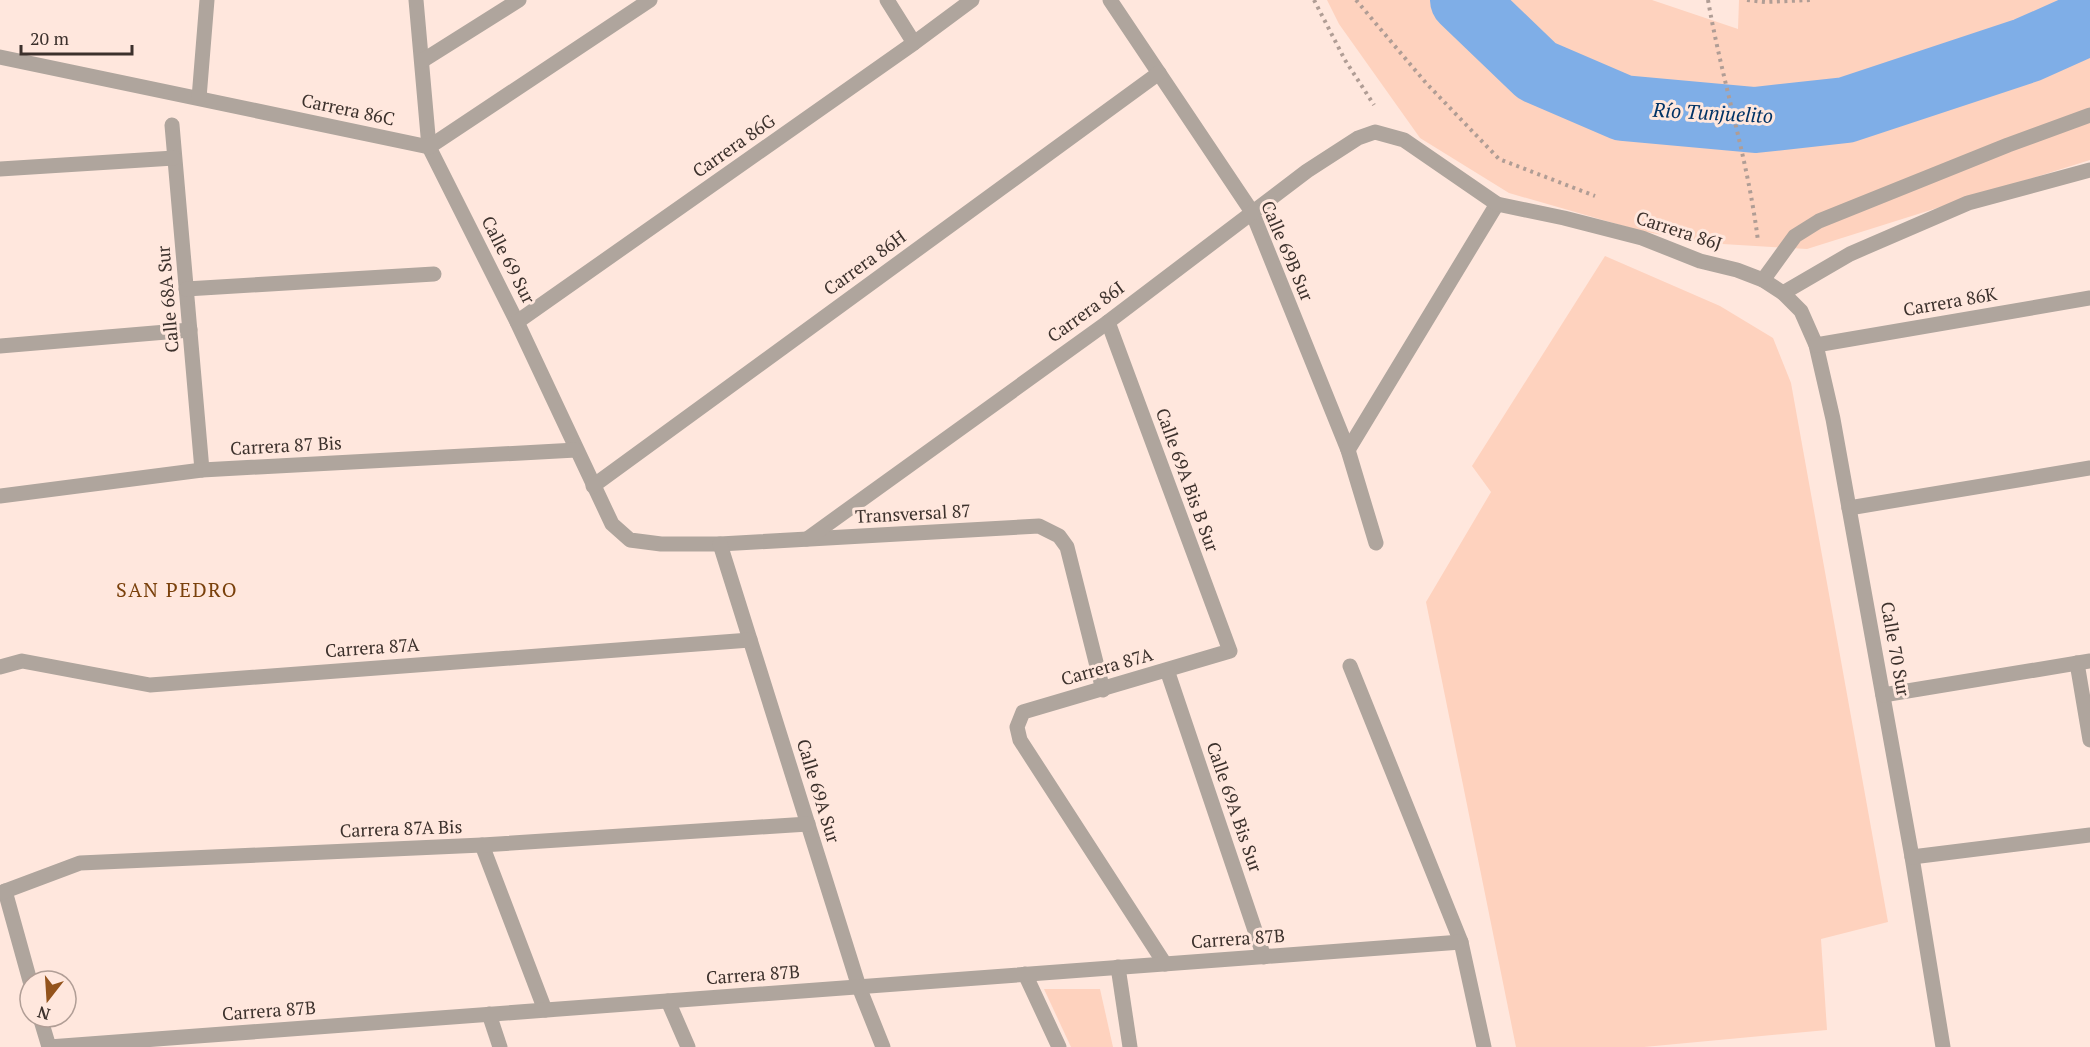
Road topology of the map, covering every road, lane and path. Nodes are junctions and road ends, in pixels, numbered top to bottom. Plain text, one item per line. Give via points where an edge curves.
1 (207, 0) edge
2 (416, 0) edge
3 (519, 0) edge
4 (650, 0) edge
5 (887, 0) edge
6 (972, 0) edge
7 (1110, 0) edge
8 (1314, 0) edge
9 (1356, 0) edge
10 (1707, 0) edge
11 (1747, 0) edge
12 (1810, 0) edge
13 (914, 43) junction
14 (0, 57) edge
15 (422, 62) junction
16 (1159, 73) junction
17 (199, 98) junction
18 (2090, 115) edge
19 (172, 125) dead end
20 (1394, 136) junction
21 (429, 147) junction
22 (174, 158) junction
23 (0, 170) edge
24 (2090, 170) edge
25 (1604, 199) dead end
26 (1753, 201) dead end
27 (1497, 204) junction
28 (1252, 212) junction
29 (434, 273) dead end
30 (1763, 280) junction
31 (186, 289) junction
32 (1783, 293) junction
33 (2090, 298) edge
34 (517, 322) junction
35 (1108, 322) junction
36 (190, 330) junction
37 (1816, 345) junction
38 (0, 346) edge
39 (576, 450) junction
40 (1348, 450) junction
41 (2090, 468) edge
42 (202, 470) junction
43 (593, 486) junction
44 (0, 496) edge
45 (1849, 508) junction
46 (612, 524) joint
47 (807, 539) junction
48 (1376, 543) dead end
49 (720, 544) junction
50 (750, 640) junction
51 (1230, 651) joint
52 (2083, 662) edge
53 (1350, 666) dead end
54 (0, 667) edge
55 (1167, 670) junction
56 (1103, 690) junction
57 (1883, 695) junction
58 (2090, 740) edge
59 (808, 824) junction
60 (2090, 836) edge
61 (482, 845) junction
62 (1912, 858) junction
63 (2, 892) edge
64 (1461, 942) junction
65 (1264, 957) junction
66 (1165, 964) junction
67 (1118, 967) junction
68 (26, 969) edge
69 (1024, 974) junction
70 (859, 987) junction
71 (668, 1001) junction
72 (545, 1010) junction
73 (489, 1014) junction
74 (44, 1029) edge
75 (49, 1047) edge
76 (500, 1047) edge
77 (688, 1047) edge
78 (883, 1047) edge
79 (1059, 1047) edge
80 (1130, 1047) edge
81 (1484, 1047) edge
82 (1943, 1047) edge

1 - 17 street
2 - 15 street, Calle 69 Sur
3 - 15 street
4 - 21 street
5 - 13 street
6 - 13 street, Carrera 86G
7 - 16 street, Calle 69B Sur
8 - 20 path via 1345,60
9 - 25 path via 1499,159
10 - 26 path
11 - 12 path
13 - 34 street, Carrera 86G
14 - 17 street, Carrera 86C
15 - 21 street, Calle 69 Sur
16 - 28 street, Calle 69B Sur
16 - 43 street, Carrera 86H
17 - 21 street, Carrera 86C
18 - 30 street via 1820,221 1795,236
19 - 22 street, Calle 68A Sur
20 - 27 street
20 - 28 street, Carrera 86I via 1375,132 1358,138
21 - 34 street, Calle 69 Sur
22 - 23 street
22 - 31 street, Calle 68A Sur
24 - 32 street via 1968,203 1850,254
27 - 30 street, Carrera 86J via 1642,238
27 - 40 street
28 - 35 street, Carrera 86I
28 - 40 street, Calle 69B Sur
29 - 31 street
30 - 32 street, Calle 70 Sur
31 - 36 street, Calle 68A Sur
32 - 37 street, Calle 70 Sur via 1801,311
33 - 37 street, Carrera 86K
34 - 39 street, Calle 69 Sur
35 - 47 street, Carrera 86I
35 - 51 street, Calle 69A Bis B Sur
36 - 38 street
36 - 42 street, Calle 68A Sur
37 - 45 street, Calle 70 Sur
39 - 42 street, Carrera 87 Bis
39 - 43 street, Calle 69 Sur
40 - 48 street, Calle 69B Sur
41 - 45 street
42 - 44 street, Carrera 87 Bis
43 - 46 street, Calle 69 Sur
45 - 57 street, Calle 70 Sur
46 - 49 street, Transversal 87 via 630,540
47 - 49 street, Transversal 87
47 - 56 street, Transversal 87 via 1039,526 1059,536 1067,546
49 - 50 street, Calle 69A Sur
50 - 54 street, Carrera 87A via 150,685 22,661
50 - 59 street, Calle 69A Sur
51 - 55 street, Carrera 87A
52 - 57 street
52 - 58 street
53 - 64 street
55 - 56 street, Carrera 87A
55 - 65 street, Calle 69A Bis Sur
56 - 66 street, Carrera 87A via 1023,712 1017,727 1020,740
57 - 62 street, Calle 70 Sur
59 - 61 street, Carrera 87A Bis
59 - 70 street, Calle 69A Sur
60 - 62 street
61 - 63 street, Carrera 87A Bis via 80,863
61 - 72 street
62 - 82 street, Calle 70 Sur
63 - 68 street
64 - 65 street, Carrera 87B
64 - 81 street
65 - 66 street, Carrera 87B
66 - 67 street, Carrera 87B
67 - 69 street, Carrera 87B
67 - 80 street
69 - 70 street, Carrera 87B
69 - 79 street
70 - 71 street, Carrera 87B
70 - 78 street, Calle 69A Sur
71 - 72 street, Carrera 87B
71 - 77 street
72 - 73 street, Carrera 87B
73 - 75 street, Carrera 87B
73 - 76 street
74 - 75 street

